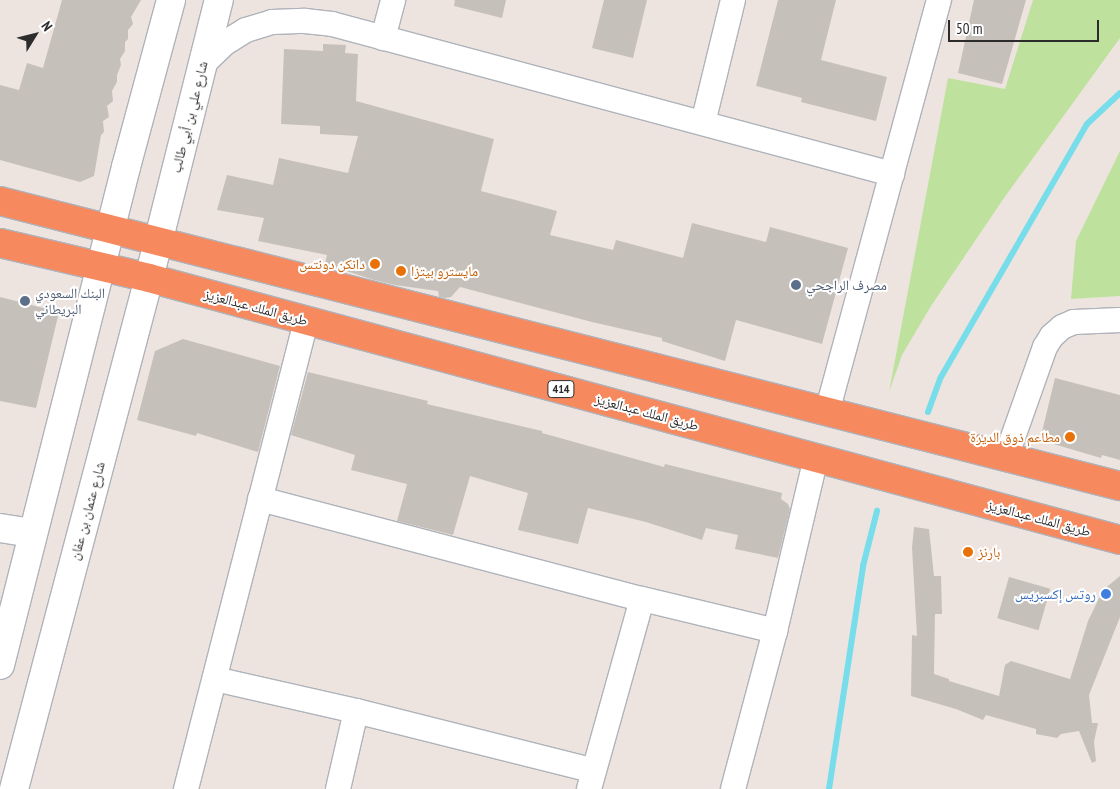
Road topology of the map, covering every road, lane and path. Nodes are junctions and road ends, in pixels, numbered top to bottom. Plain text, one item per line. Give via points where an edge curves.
1 (171, 0) edge
2 (219, 0) edge
3 (393, 0) edge
4 (733, 0) edge
5 (939, 0) edge
6 (383, 38) junction
7 (202, 66) junction
8 (703, 123) junction
9 (892, 174) junction
10 (0, 201) edge
11 (112, 223) junction
12 (159, 237) junction
13 (0, 243) edge
14 (101, 267) junction
15 (149, 278) junction
16 (306, 320) junction
17 (1120, 320) edge
18 (827, 412) junction
19 (1006, 457) junction
20 (816, 458) junction
21 (1120, 486) edge
22 (260, 499) junction
23 (0, 528) edge
24 (34, 533) junction
25 (1120, 540) edge
26 (12, 569) edge
27 (642, 600) junction
28 (775, 631) junction
29 (0, 665) edge
30 (215, 679) junction
31 (356, 711) junction
32 (592, 780) edge
33 (14, 789) edge
34 (186, 789) edge
35 (338, 789) edge
36 (733, 789) edge

1 - 11 street
2 - 7 street, شارع علي بن أبي طالب
3 - 6 street
4 - 8 street
5 - 9 street
6 - 7 street via 332,24 272,22 246,30 225,43
6 - 8 street
7 - 12 street, شارع علي بن أبي طالب
8 - 9 street
9 - 18 street
10 - 11 highway
11 - 12 highway
11 - 14 street
12 - 15 street, شارع عثمان بن عفان
12 - 18 highway
13 - 14 highway, طريق الملك عبدالعزيز / 414
14 - 15 highway, طريق الملك عبدالعزيز / 414
14 - 24 street
15 - 16 highway, طريق الملك عبدالعزيز / 414
15 - 33 street, شارع عثمان بن عفان
16 - 20 highway, طريق الملك عبدالعزيز / 414
16 - 22 street
17 - 19 street via 1074,322 1052,336 1045,347
18 - 19 highway
19 - 21 highway
20 - 25 highway, طريق الملك عبدالعزيز / 414
20 - 28 street
22 - 27 street
22 - 30 street
23 - 24 street
24 - 26 street
26 - 29 street
27 - 28 street
27 - 32 street
28 - 36 street
30 - 31 street
30 - 34 street
31 - 32 street
31 - 35 street

